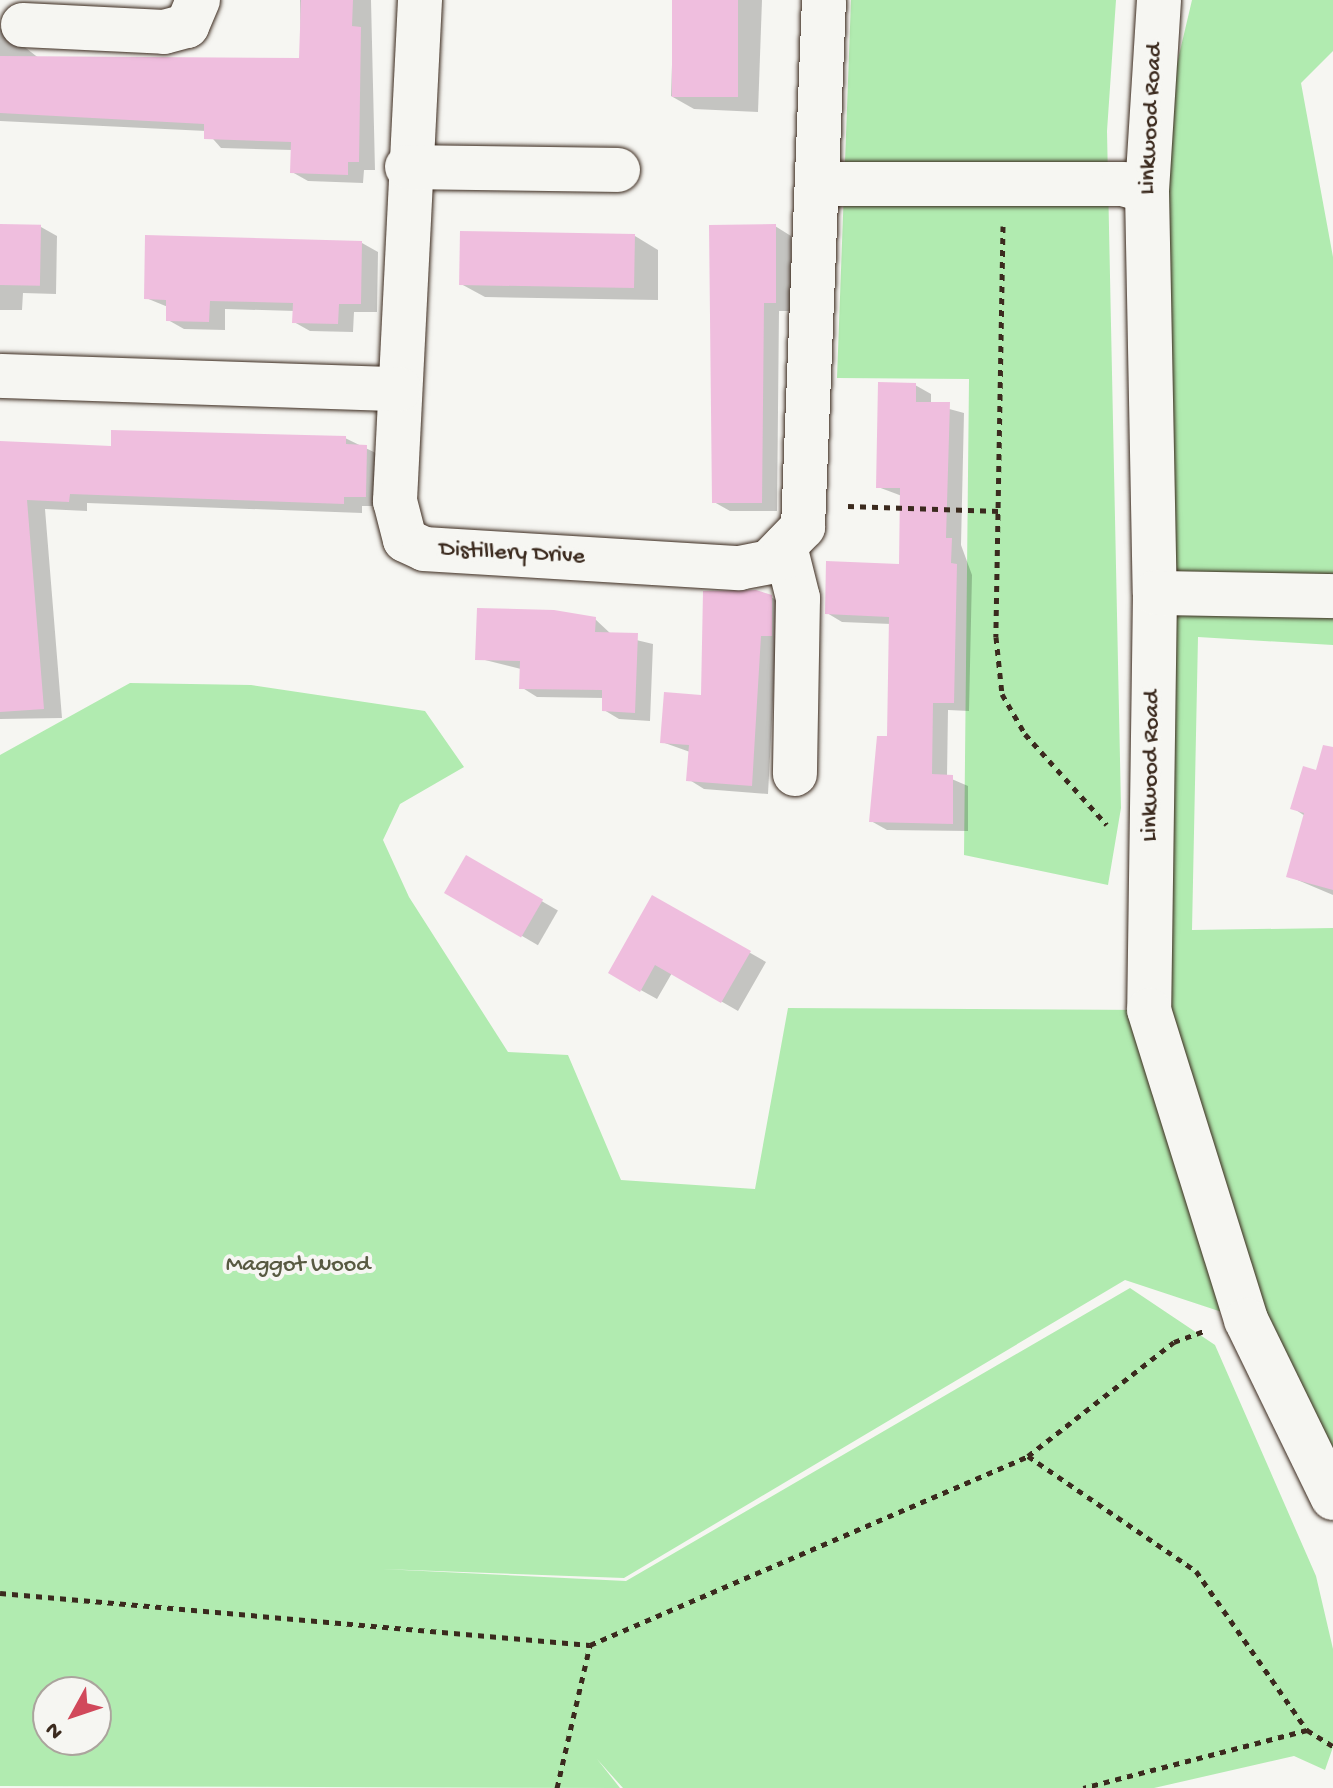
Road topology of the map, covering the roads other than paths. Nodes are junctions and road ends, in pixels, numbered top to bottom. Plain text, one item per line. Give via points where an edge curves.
1 (198, 0) edge
2 (420, 0) edge
3 (824, 0) edge
4 (1159, 0) edge
5 (23, 25) dead end
6 (407, 167) junction
7 (618, 170) dead end
8 (821, 184) junction
9 (1147, 191) junction
10 (0, 376) edge
11 (399, 389) junction
12 (785, 546) junction
13 (1155, 593) junction
14 (1333, 596) edge
15 (795, 774) dead end
16 (1333, 1498) edge

1 - 5 street via 187,26 164,32
2 - 6 street, Distillery Drive
3 - 8 street
4 - 9 street, Linkwood Road
6 - 7 street
6 - 11 street, Distillery Drive
8 - 9 street
8 - 12 street via 812,215 803,527
9 - 13 street, Linkwood Road
10 - 11 street
11 - 12 street, Distillery Drive via 395,501 405,540 424,549 739,568 769,562
12 - 15 street via 798,598
13 - 14 street
13 - 16 street, Linkwood Road via 1149,1010 1246,1320

